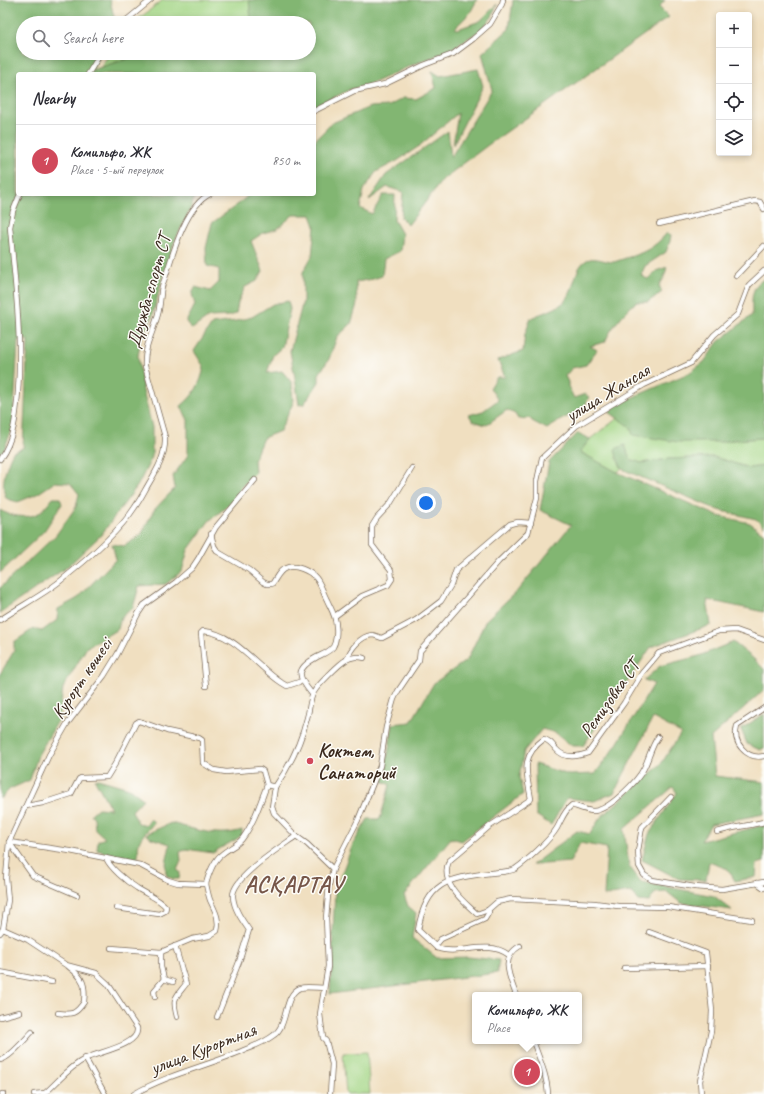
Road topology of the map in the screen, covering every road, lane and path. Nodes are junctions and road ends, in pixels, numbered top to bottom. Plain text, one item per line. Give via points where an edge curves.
1 (151, 0) edge
2 (503, 0) edge
3 (132, 16) edge
4 (97, 60) edge
5 (89, 72) edge
6 (316, 110) edge
7 (19, 196) edge
8 (206, 196) edge
9 (764, 209) edge
10 (659, 224) dead end
11 (764, 246) edge
12 (764, 271) edge
13 (736, 276) dead end
14 (0, 459) edge
15 (412, 468) dead end
16 (255, 480) dead end
17 (531, 523) junction
18 (211, 534) junction
19 (334, 616) junction
20 (0, 620) edge
21 (764, 640) edge
22 (364, 658) dead end
23 (346, 660) junction
24 (302, 681) junction
25 (206, 686) dead end
26 (312, 694) junction
27 (764, 708) edge
28 (658, 737) dead end
29 (764, 756) edge
30 (267, 785) junction
31 (275, 787) junction
32 (671, 797) dead end
33 (26, 806) junction
34 (764, 822) edge
35 (717, 832) dead end
36 (296, 836) junction
37 (9, 842) junction
38 (106, 858) junction
39 (333, 869) junction
40 (448, 880) junction
41 (764, 882) edge
42 (757, 883) junction
43 (206, 884) junction
44 (764, 888) edge
45 (77, 895) dead end
46 (116, 908) dead end
47 (488, 910) junction
48 (752, 920) dead end
49 (2, 931) edge
50 (650, 932) dead end
51 (175, 946) junction
52 (520, 946) dead end
53 (111, 948) dead end
54 (437, 948) junction
55 (161, 952) junction
56 (510, 955) junction
57 (66, 965) junction
58 (708, 966) junction
59 (624, 968) dead end
60 (0, 972) edge
61 (164, 979) junction
62 (52, 982) dead end
63 (173, 982) dead end
64 (324, 988) junction
65 (515, 992) edge
66 (155, 998) dead end
67 (19, 1012) dead end
68 (58, 1013) dead end
69 (0, 1017) edge
70 (178, 1017) dead end
71 (217, 1017) dead end
72 (32, 1032) dead end
73 (534, 1044) edge
74 (85, 1058) junction
75 (0, 1060) edge
76 (34, 1094) edge
77 (105, 1094) edge
78 (134, 1094) edge
79 (330, 1094) edge
80 (548, 1094) edge
81 (701, 1094) edge

1 - 3 street
2 - 6 street via 490,24 453,54 385,84 354,91
4 - 5 street
7 - 14 street via 10,227 20,340 16,415 6,451
8 - 20 street, Дружба-спорт СТ via 196,205 179,233 161,292 158,316 144,357 165,437 163,456 135,508 116,530 58,583
9 - 10 street via 760,202 755,200
11 - 13 street
12 - 17 street, улица Жансая via 749,285 738,314 714,335 691,363 644,385 576,426 542,458
15 - 19 street via 390,504 372,526 372,545 391,570 392,579 388,585 362,596
16 - 18 street, Курорт көшесі
17 - 23 street via 510,524 456,570 451,585 440,601 428,612 382,638 369,636 352,648
17 - 39 street, улица Жансая via 528,533 499,561 421,650 419,660 394,699 386,727 380,766 358,820
18 - 19 street via 218,552 267,584 272,584 286,567 307,571 319,583
18 - 33 street, Курорт көшесі via 198,559 188,571 144,605 104,676 67,724 49,755
19 - 24 street via 336,633 333,647 303,667
21 - 40 street, Ремизовка СТ via 736,630 718,631 659,653 642,673 588,753 579,757 566,756 544,739 535,745 525,766 531,799 490,826 449,861 446,869
22 - 23 street via 360,656
23 - 26 street via 317,686
24 - 25 street via 286,686 282,684 245,652 218,635 203,631 201,645
24 - 26 street
26 - 31 street via 298,748
27 - 29 street via 738,726 736,736 746,753 751,756
28 - 40 street via 644,770 624,792 602,810 593,811 572,805 566,809 557,829 537,851 514,870
30 - 31 street
30 - 33 street via 260,769 226,772 214,770 203,764 202,740 199,738 139,721 107,777 81,778 71,794 43,804
30 - 43 street via 248,830 236,845 222,854 213,865
31 - 36 street via 272,807 274,814
32 - 42 street via 642,827 638,850 639,866 644,875 652,880 695,887 722,888
33 - 37 street, Курорт көшесі
34 - 35 street
36 - 39 street
36 - 71 street via 243,877 233,893 237,911 248,930 239,962
37 - 38 street
37 - 45 street via 33,876
37 - 49 street, Курорт көшесі via 6,878 8,900
38 - 43 street via 140,865 178,883
38 - 46 street via 108,864 136,888 162,902 166,907 165,911 159,914
39 - 64 street, улица Жансая via 326,918 328,966
40 - 47 street via 458,896 477,914
40 - 54 street via 432,892 426,901 418,930
41 - 42 street
42 - 44 street
43 - 51 street via 218,920 217,931 209,936
47 - 48 street via 497,902 511,899 542,900 668,907
47 - 54 street via 485,919 441,939 436,945
49 - 57 street, Курорт көшесі via 28,940
50 - 58 street via 706,953
51 - 55 street
51 - 70 street via 186,984 174,999
52 - 56 street
53 - 55 street
54 - 56 street via 444,951 497,948
55 - 61 street
56 - 65 street via 508,970
57 - 68 street via 81,977 84,1002 75,1013
57 - 74 street, Курорт көшесі via 96,973 108,984 137,1028 136,1035 123,1045
58 - 59 street
58 - 81 street via 711,1031 700,1082
60 - 62 street
61 - 63 street
61 - 66 street via 154,991
64 - 78 street, улица Курортная via 299,988 291,997 284,1022 266,1041 148,1086
64 - 79 street, улица Жансая via 320,1014 323,1038 332,1064
67 - 69 street
72 - 75 street via 4,1060
73 - 80 street via 548,1084
74 - 76 street, Курорт көшесі via 45,1093
74 - 77 street

